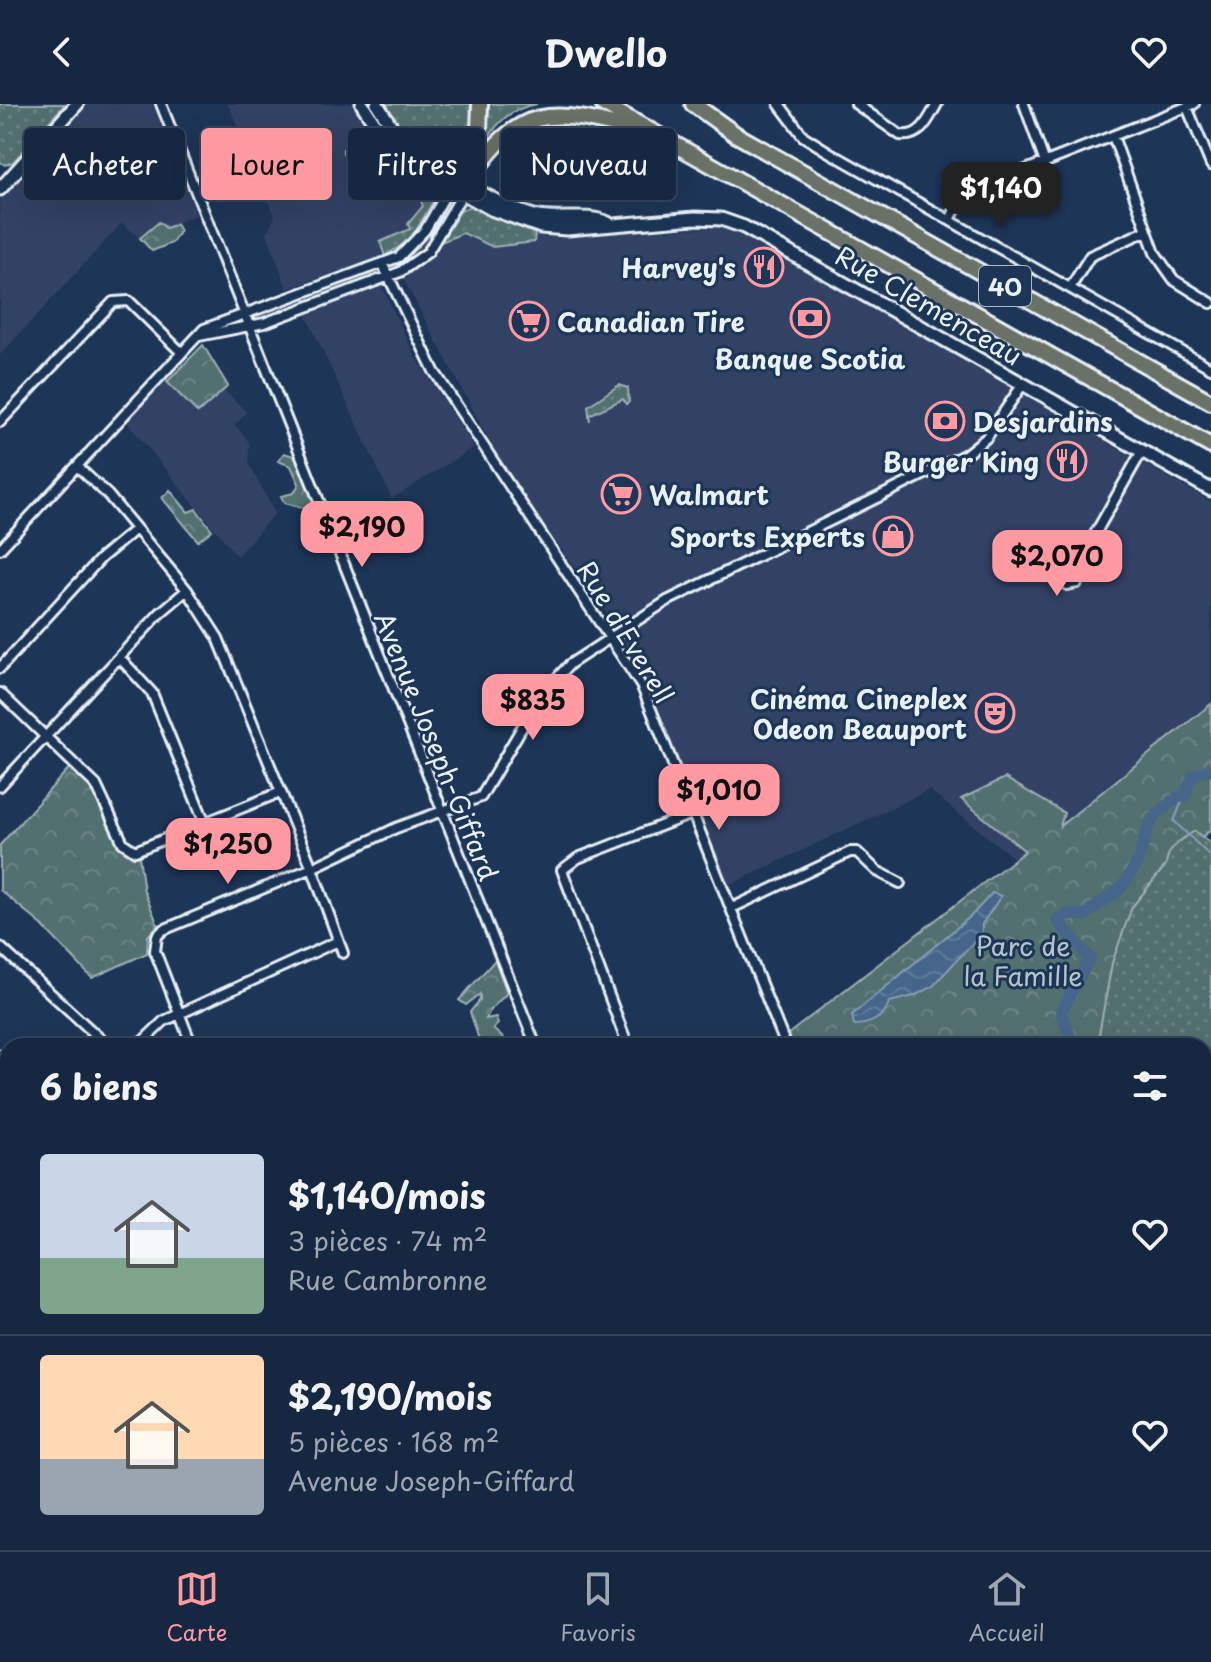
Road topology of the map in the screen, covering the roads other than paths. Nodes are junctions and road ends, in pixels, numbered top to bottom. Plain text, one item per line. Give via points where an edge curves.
1 (77, 104) edge
2 (161, 104) edge
3 (362, 104) edge
4 (377, 104) edge
5 (480, 104) edge
6 (603, 104) edge
7 (693, 104) edge
8 (779, 104) edge
9 (856, 104) edge
10 (937, 104) edge
11 (1024, 104) edge
12 (1190, 105) edge
13 (378, 128) edge
14 (393, 128) edge
15 (479, 128) edge
16 (631, 128) edge
17 (644, 128) edge
18 (1113, 136) junction
19 (676, 146) edge
20 (485, 148) edge
21 (1045, 163) junction
22 (1211, 165) edge
23 (2, 181) edge
24 (485, 196) edge
25 (447, 200) edge
26 (452, 200) edge
27 (950, 220) junction
28 (1146, 231) junction
29 (382, 263) junction
30 (388, 276) junction
31 (1070, 288) junction
32 (1211, 303) edge
33 (245, 313) junction
34 (248, 323) junction
35 (199, 336) junction
36 (181, 352) junction
37 (1211, 368) edge
38 (1023, 384) junction
39 (1211, 402) edge
40 (0, 422) edge
41 (1211, 446) edge
42 (1142, 451) junction
43 (77, 466) junction
44 (1211, 490) edge
45 (136, 529) junction
46 (0, 549) edge
47 (1074, 571) dead end
48 (187, 590) junction
49 (611, 637) junction
50 (120, 658) junction
51 (0, 668) edge
52 (0, 693) edge
53 (46, 736) junction
54 (0, 786) edge
55 (281, 792) junction
56 (442, 810) junction
57 (694, 813) junction
58 (205, 823) junction
59 (312, 868) junction
60 (900, 883) dead end
61 (732, 908) junction
62 (338, 941) junction
63 (0, 947) edge
64 (343, 953) dead end
65 (179, 1013) junction
66 (99, 1038) edge
67 (146, 1038) edge
68 (189, 1038) edge
69 (533, 1038) edge
70 (625, 1038) edge
71 (783, 1038) edge

1 - 23 street
2 - 33 street, Avenue Joseph-Giffard
3 - 13 street, Rue Clemenceau
4 - 14 street, Rue Clemenceau
5 - 15 highway
6 - 17 highway, 40
7 - 39 highway, 40 via 735,134
8 - 27 street via 803,136
9 - 10 street via 907,136 924,126
11 - 21 street
12 - 18 street
12 - 22 street
16 - 20 highway via 574,110 532,109 516,114
18 - 21 street
18 - 28 street
19 - 41 highway, 40
21 - 27 street via 977,189 958,204
24 - 38 street, Rue Clemenceau via 538,217 608,223 721,219 744,227
25 - 29 street via 412,246
26 - 30 street via 428,252
27 - 31 street
28 - 31 street via 1090,256
28 - 32 street via 1174,280
29 - 30 street, Rue d'Everell
29 - 33 street
30 - 34 street via 264,323
30 - 49 street, Rue d'Everell via 434,371
31 - 37 street
33 - 34 street, Avenue Joseph-Giffard
33 - 35 street via 204,329
34 - 35 street
34 - 56 street, Avenue Joseph-Giffard
35 - 36 street
36 - 40 street via 129,301 113,302
36 - 43 street
38 - 42 street, Rue Clemenceau
38 - 49 street via 986,438 966,454 682,593
42 - 44 street, Rue Clemenceau
42 - 47 street
43 - 45 street
43 - 46 street
45 - 48 street
45 - 51 street via 101,558
48 - 50 street
48 - 55 street via 229,661
49 - 56 street via 555,677 481,797
49 - 57 street, Rue d'Everell via 642,687
50 - 53 street
50 - 58 street via 152,693
52 - 53 street
53 - 54 street
53 - 58 street via 96,785 129,849 141,851
55 - 58 street
55 - 59 street
56 - 59 street
56 - 69 street, Avenue Joseph-Giffard
57 - 61 street, Rue d'Everell
57 - 70 street via 578,858 562,870
59 - 62 street
59 - 65 street via 157,936 155,951
60 - 61 street via 850,852
61 - 71 street, Rue d'Everell
62 - 64 street
62 - 65 street
63 - 66 street
65 - 67 street
65 - 68 street

